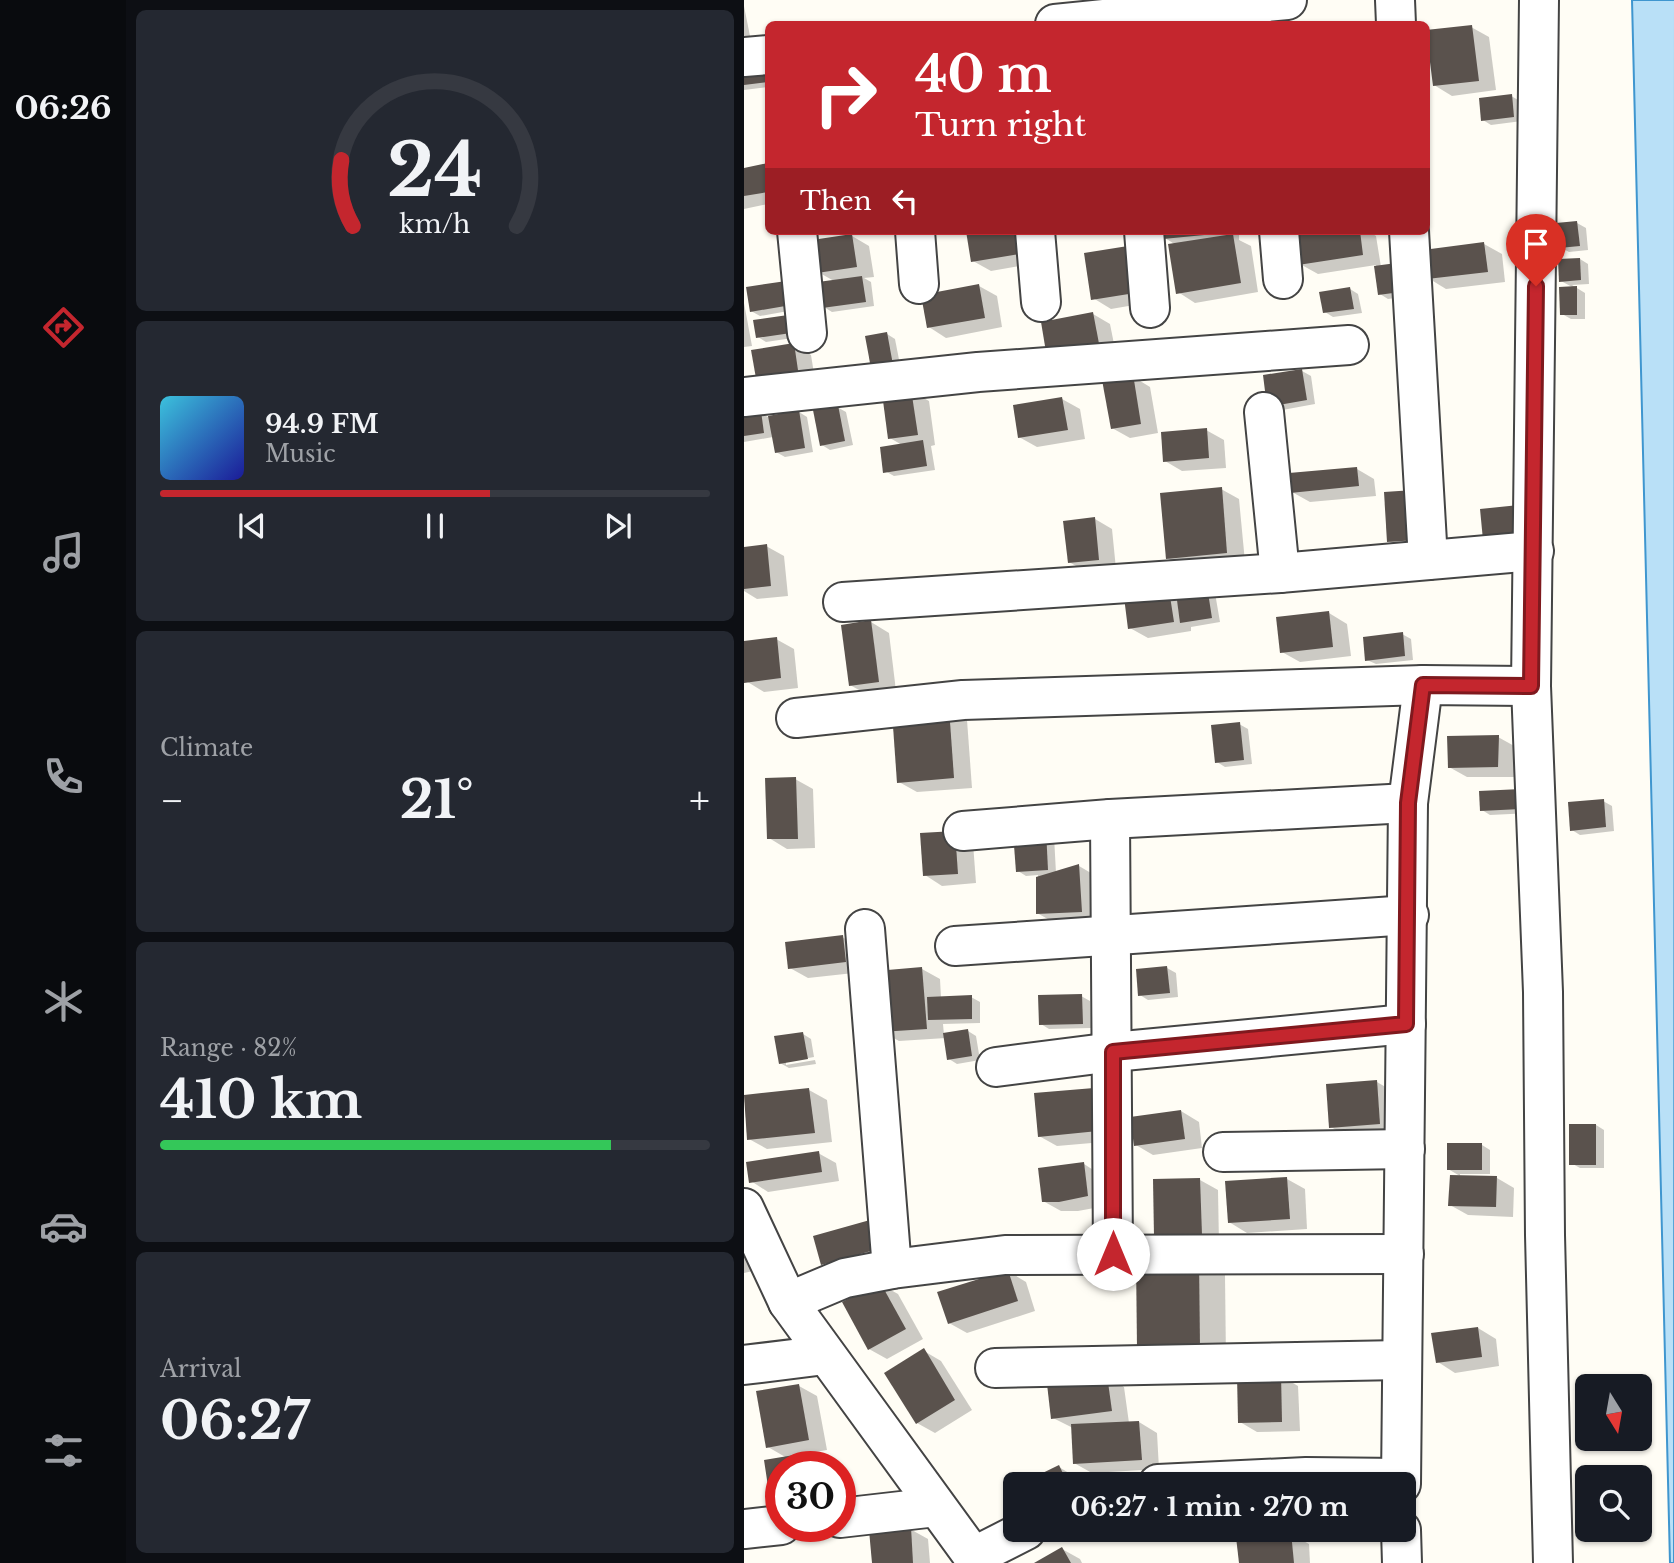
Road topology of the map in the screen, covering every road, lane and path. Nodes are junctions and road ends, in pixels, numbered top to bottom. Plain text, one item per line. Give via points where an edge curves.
1 (1395, 0) edge
2 (1539, 0) edge
3 (1271, 9) edge
4 (1143, 14) edge
5 (1081, 21) edge
6 (1396, 21) edge
7 (765, 55) edge
8 (744, 57) edge
9 (797, 235) edge
10 (915, 235) edge
11 (1035, 235) edge
12 (1144, 235) edge
13 (1279, 235) edge
14 (1409, 235) edge
15 (1282, 279) dead end
16 (919, 284) dead end
17 (1041, 302) dead end
18 (1150, 308) dead end
19 (807, 333) dead end
20 (1349, 345) dead end
21 (744, 397) edge
22 (1264, 412) dead end
23 (1534, 551) junction
24 (1428, 560) junction
25 (1280, 573) junction
26 (843, 602) dead end
27 (1423, 685) junction
28 (1531, 686) junction
29 (796, 718) dead end
30 (1408, 803) junction
31 (1110, 820) junction
32 (963, 831) dead end
33 (1408, 915) junction
34 (865, 929) dead end
35 (1110, 935) junction
36 (955, 946) dead end
37 (1406, 1024) junction
38 (1113, 1052) junction
39 (995, 1067) dead end
40 (1405, 1149) junction
41 (1223, 1152) dead end
42 (744, 1207) edge
43 (1113, 1254) junction
44 (1404, 1254) junction
45 (892, 1269) junction
46 (788, 1302) junction
47 (825, 1355) junction
48 (1401, 1360) junction
49 (744, 1365) edge
50 (995, 1368) dead end
51 (1401, 1472) edge
52 (936, 1507) junction
53 (856, 1516) edge
54 (765, 1527) edge
55 (744, 1529) edge
56 (1006, 1542) edge
57 (1401, 1542) edge
58 (976, 1560) edge
59 (1402, 1563) edge
60 (1553, 1563) edge

1 - 6 street
2 - 23 street
3 - 4 street
4 - 5 street
7 - 8 street
9 - 19 street
10 - 16 street
11 - 17 street
12 - 18 street
13 - 15 street
14 - 24 street
20 - 21 street via 978,372
22 - 25 street
23 - 24 street
23 - 28 street
24 - 25 street
25 - 26 street
27 - 28 street
27 - 29 street via 963,700
27 - 30 street
28 - 60 street via 1543,992
30 - 31 street
30 - 33 street
31 - 32 street
31 - 35 street
33 - 35 street
33 - 37 street
34 - 45 street
35 - 36 street
35 - 38 street
37 - 38 street
37 - 40 street
38 - 39 street
38 - 43 street
40 - 41 street
40 - 44 street
42 - 46 street
43 - 44 street
43 - 45 street via 1005,1255
44 - 48 street
45 - 46 street via 845,1278
46 - 47 street
47 - 49 street
47 - 52 street
48 - 50 street
48 - 51 street
52 - 53 street
52 - 58 street
54 - 55 street
56 - 58 street
57 - 59 street

